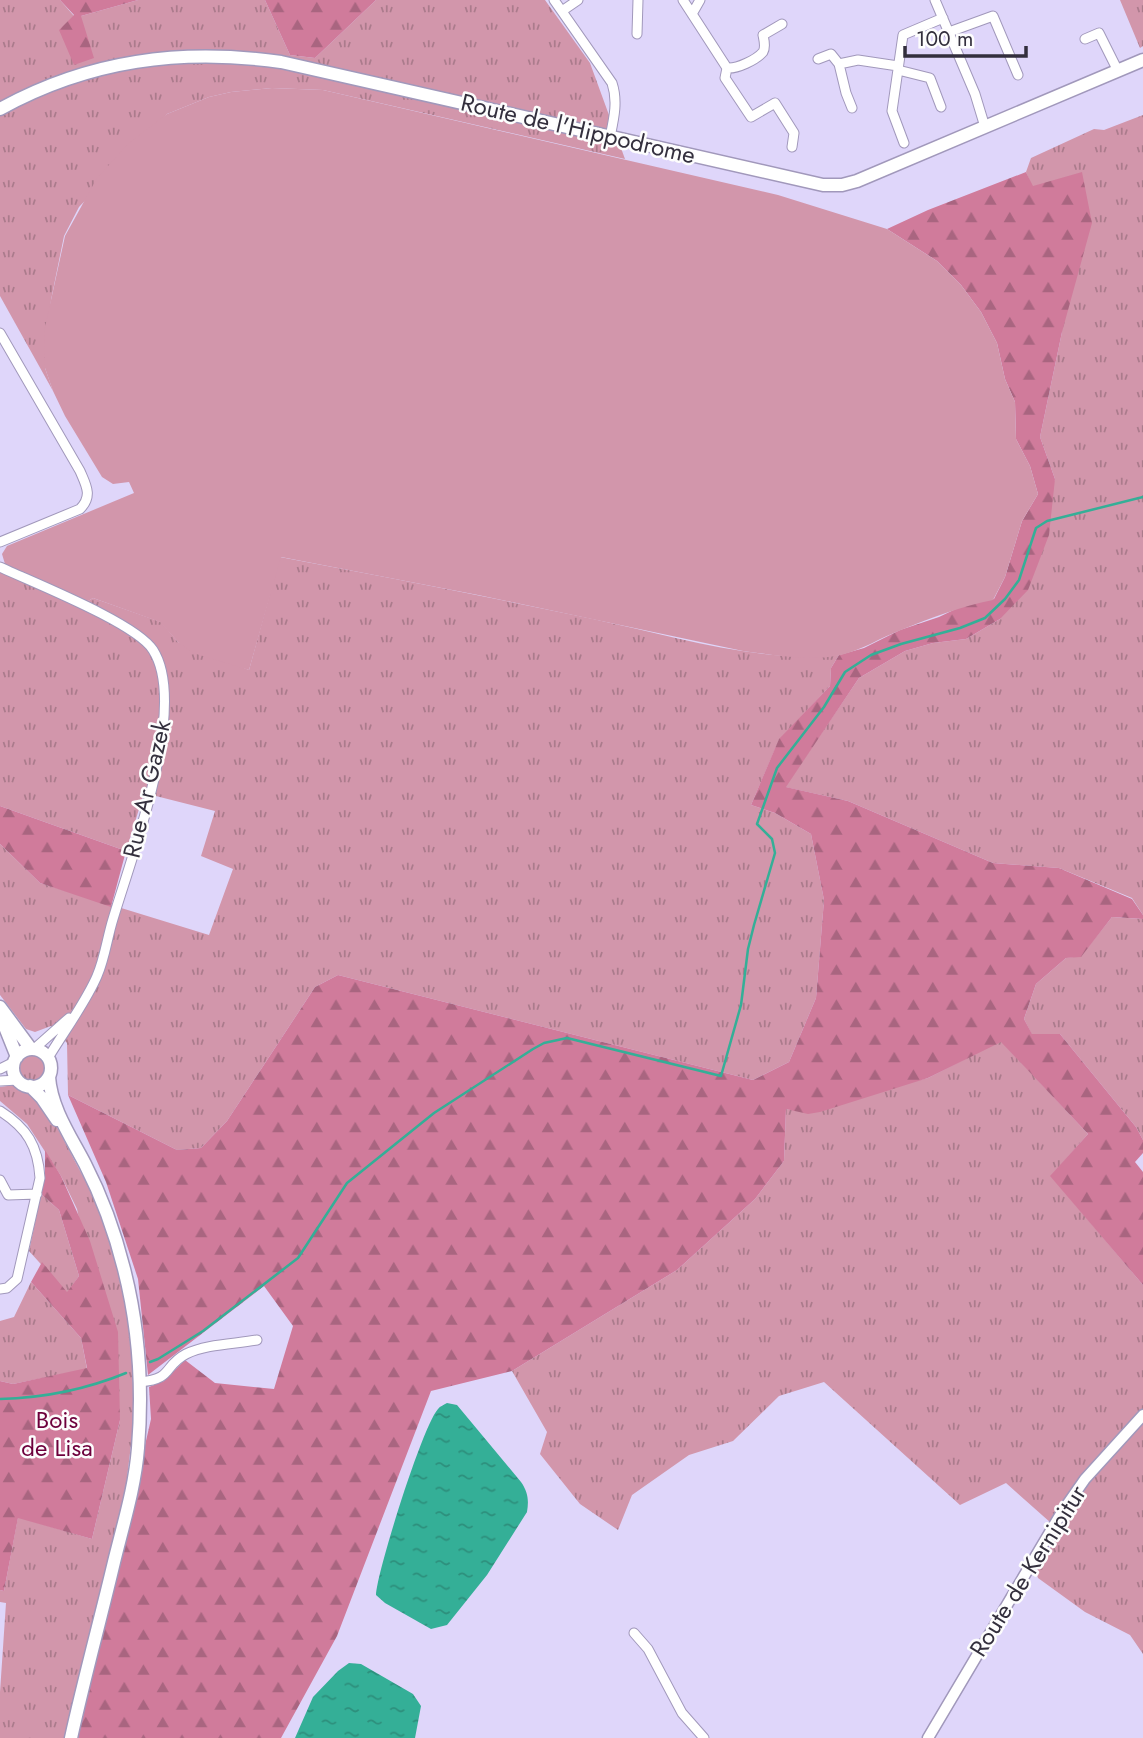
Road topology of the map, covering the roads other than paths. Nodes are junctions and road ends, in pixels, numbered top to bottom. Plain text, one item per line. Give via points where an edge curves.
1 (554, 0) edge
2 (578, 0) edge
3 (638, 0) edge
4 (683, 0) edge
5 (700, 0) edge
6 (935, 0) edge
7 (562, 11) junction
8 (692, 13) junction
9 (943, 18) junction
10 (782, 24) dead end
11 (948, 32) junction
12 (637, 34) dead end
13 (1085, 39) dead end
14 (818, 59) dead end
15 (1143, 60) edge
16 (839, 64) junction
17 (727, 68) junction
18 (898, 68) junction
19 (1118, 71) junction
20 (1018, 75) dead end
21 (941, 107) dead end
22 (852, 108) dead end
23 (0, 109) edge
24 (985, 127) junction
25 (610, 137) junction
26 (904, 143) dead end
27 (792, 147) dead end
28 (0, 332) edge
29 (0, 542) edge
30 (0, 567) edge
31 (0, 1007) edge
32 (76, 1012) junction
33 (0, 1013) edge
34 (33, 1049) junction
35 (48, 1058) junction
36 (16, 1060) junction
37 (0, 1069) edge
38 (49, 1077) junction
39 (0, 1081) edge
40 (24, 1083) junction
41 (0, 1111) edge
42 (66, 1130) junction
43 (0, 1180) edge
44 (37, 1194) junction
45 (0, 1289) edge
46 (257, 1340) dead end
47 (140, 1382) junction
48 (1143, 1415) edge
49 (634, 1633) dead end
50 (71, 1738) edge
51 (704, 1738) edge
52 (928, 1738) edge

1 - 7 street
2 - 7 street
3 - 12 street
4 - 8 street
5 - 8 street
6 - 9 street
7 - 25 street via 615,91
8 - 17 street
9 - 11 street
9 - 18 street via 903,35
10 - 17 street via 763,35 762,52 736,69
11 - 20 street via 993,16
11 - 24 street
13 - 19 street via 1099,33
14 - 16 street via 831,54
15 - 19 main road, Route de l'Hippodrome
16 - 18 street via 858,60
16 - 22 street
17 - 27 street via 725,78 751,117 775,103 794,133
18 - 21 street via 930,78
18 - 26 street via 892,111
19 - 24 main road, Route de l'Hippodrome
23 - 25 main road, Route de l'Hippodrome via 46,86 125,63 193,55 242,57
24 - 25 main road, Route de l'Hippodrome via 842,185 823,185
28 - 29 street via 80,471 88,499 80,509
30 - 32 street, Rue Ar Gazek via 133,630 153,649 163,673 165,715 152,785 98,974
31 - 34 main road
32 - 34 street, Rue Ar Gazek
32 - 35 street, Rue Ar Gazek
33 - 36 main road
34 - 35 main road
34 - 36 main road
35 - 38 main road
36 - 37 street
36 - 40 main road via 15,1075
38 - 40 main road via 43,1083
38 - 42 main road
39 - 40 street
40 - 42 main road
41 - 44 street via 30,1139 39,1161
42 - 47 main road via 105,1208 120,1252 136,1325
43 - 44 street via 8,1195
44 - 45 street via 17,1279
46 - 47 street via 196,1350 176,1361 163,1377
47 - 50 main road via 134,1479
48 - 52 street, Route de Kernipitur via 1062,1512
49 - 51 street via 648,1649 682,1713

